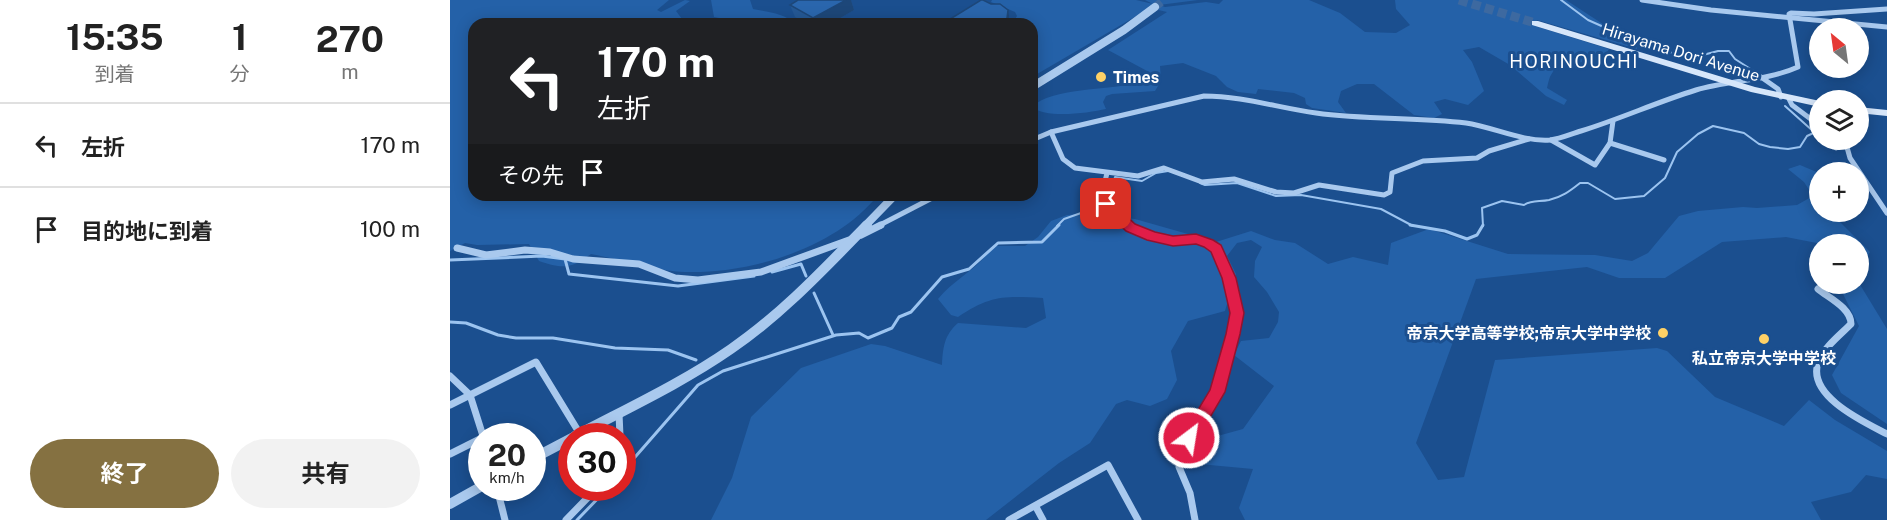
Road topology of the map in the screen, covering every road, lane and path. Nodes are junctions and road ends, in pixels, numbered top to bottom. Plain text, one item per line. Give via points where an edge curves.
1 (1642, 0) edge
2 (1155, 7) tunnel mouth
3 (1887, 9) edge
4 (1790, 18) junction
5 (1535, 23) tunnel mouth
6 (1887, 27) edge
7 (1763, 76) junction
8 (1725, 82) junction
9 (1038, 83) edge
10 (1785, 98) junction
11 (1809, 102) edge
12 (1869, 111) edge
13 (1887, 113) edge
14 (1809, 118) edge
15 (1613, 121) junction
16 (1051, 132) junction
17 (1038, 137) edge
18 (1531, 138) junction
19 (1551, 140) junction
20 (1610, 143) junction
21 (1848, 150) edge
22 (1664, 160) dead end
23 (1107, 173) junction
24 (889, 201) edge
25 (926, 201) edge
26 (1887, 213) edge
27 (852, 239) junction
28 (457, 248) dead end
29 (1824, 294) edge
30 (450, 375) edge
31 (470, 395) junction
32 (450, 405) edge
33 (619, 414) junction
34 (478, 423) edge
35 (568, 423) edge
36 (601, 423) edge
37 (619, 423) edge
38 (1887, 434) edge
39 (468, 444) edge
40 (450, 454) edge
41 (468, 494) edge
42 (501, 501) edge
43 (585, 501) edge
44 (450, 504) edge
45 (1036, 507) junction
46 (506, 520) edge
47 (567, 520) edge
48 (1009, 520) edge
49 (1043, 520) edge
50 (1138, 520) edge
51 (1195, 520) edge

1 - 4 street
2 - 9 street
3 - 4 street via 1789,14
4 - 6 street
4 - 7 street via 1798,67
5 - 8 main road, Hirayama Dori Avenue
7 - 8 street
7 - 10 street
8 - 10 main road, Hirayama Dori Avenue
8 - 15 street
10 - 11 main road, Hirayama Dori Avenue
10 - 14 street
12 - 13 main road
15 - 19 street
15 - 20 street
16 - 17 street
16 - 18 street via 1204,96 1223,96 1359,118 1463,123
16 - 23 street via 1063,159 1075,168
18 - 19 street
18 - 23 street via 1469,160 1434,160 1397,169 1392,173 1390,192 1384,195 1319,184 1294,193 1276,192 1234,179 1203,182 1164,168 1137,176
19 - 20 street via 1595,165
20 - 22 street
21 - 26 street
23 - 51 street via 1102,181 1106,204 1119,218 1152,236 1209,243 1216,249 1236,300 1233,334 1217,392 1179,458
24 - 27 street
25 - 27 street
27 - 28 street via 761,272 698,280 675,278 639,264 573,259 550,252 525,250 486,255
27 - 33 street via 778,311 732,348
29 - 38 street via 1843,308 1851,324 1819,361 1816,370 1821,386 1849,413
30 - 31 street
31 - 32 street
31 - 34 street
31 - 35 street via 537,362
33 - 36 street
33 - 37 street
39 - 40 street
41 - 44 street
42 - 46 street
43 - 47 street
45 - 48 street
45 - 49 street
45 - 50 street via 1108,465

